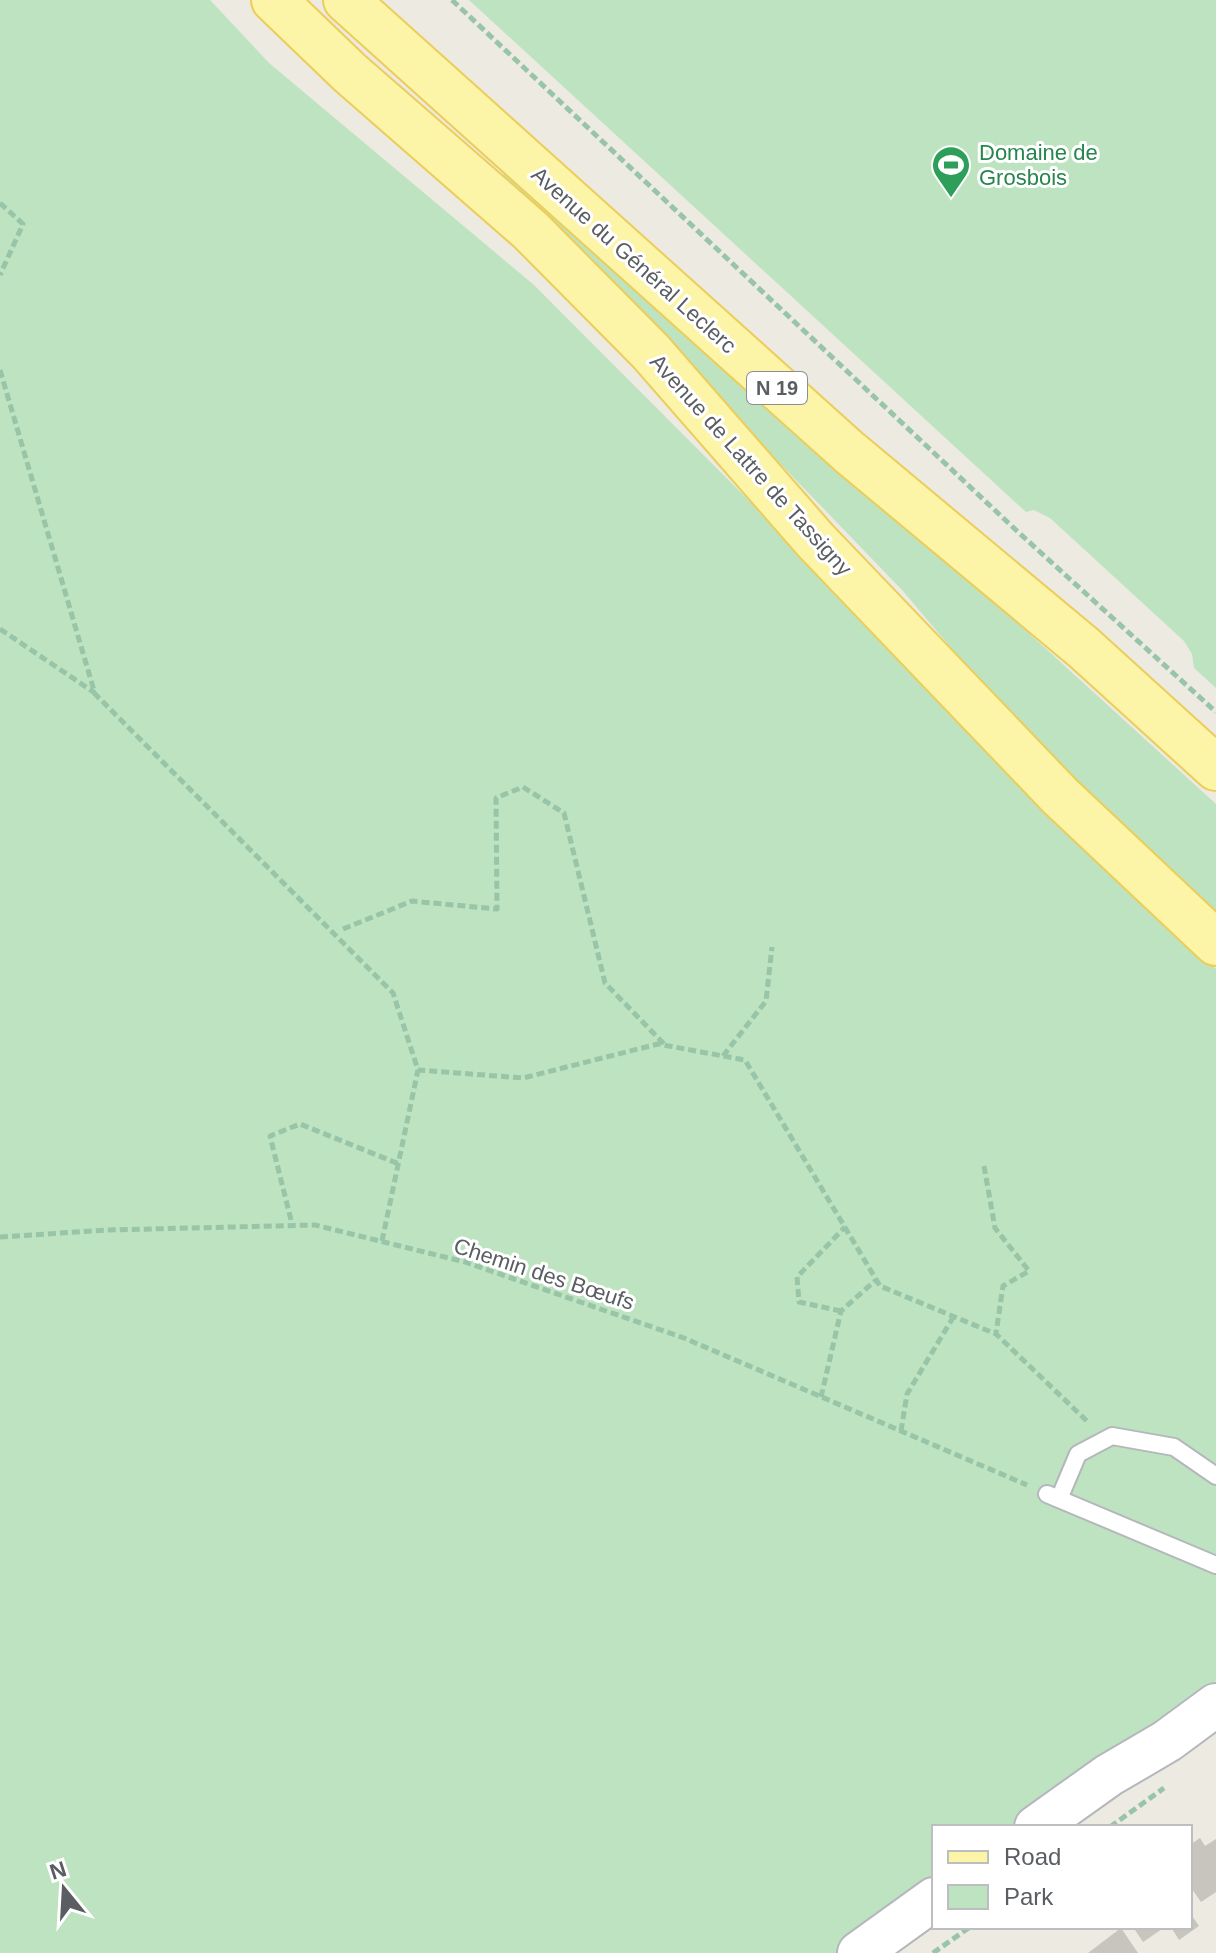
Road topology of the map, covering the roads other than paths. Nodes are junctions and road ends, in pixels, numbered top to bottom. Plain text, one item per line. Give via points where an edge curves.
1 (274, 0) edge
2 (346, 0) edge
3 (1216, 768) edge
4 (1216, 943) edge
5 (1216, 1476) edge
6 (1216, 1565) edge
7 (1216, 1705) edge
8 (1216, 1730) edge
9 (1039, 1825) edge
10 (1085, 1825) edge
11 (932, 1900) edge
12 (941, 1929) edge
13 (859, 1953) edge
14 (908, 1953) edge

1 - 4 main road, Avenue de Lattre de Tassigny via 552,252 650,351 815,540 1060,796
2 - 3 main road, Avenue du Général Leclerc / N 19 via 837,442 1084,648
5 - 6 lane via 1174,1447 1112,1436 1078,1454 1053,1496
7 - 9 main road
8 - 10 main road
11 - 13 main road
12 - 14 main road

